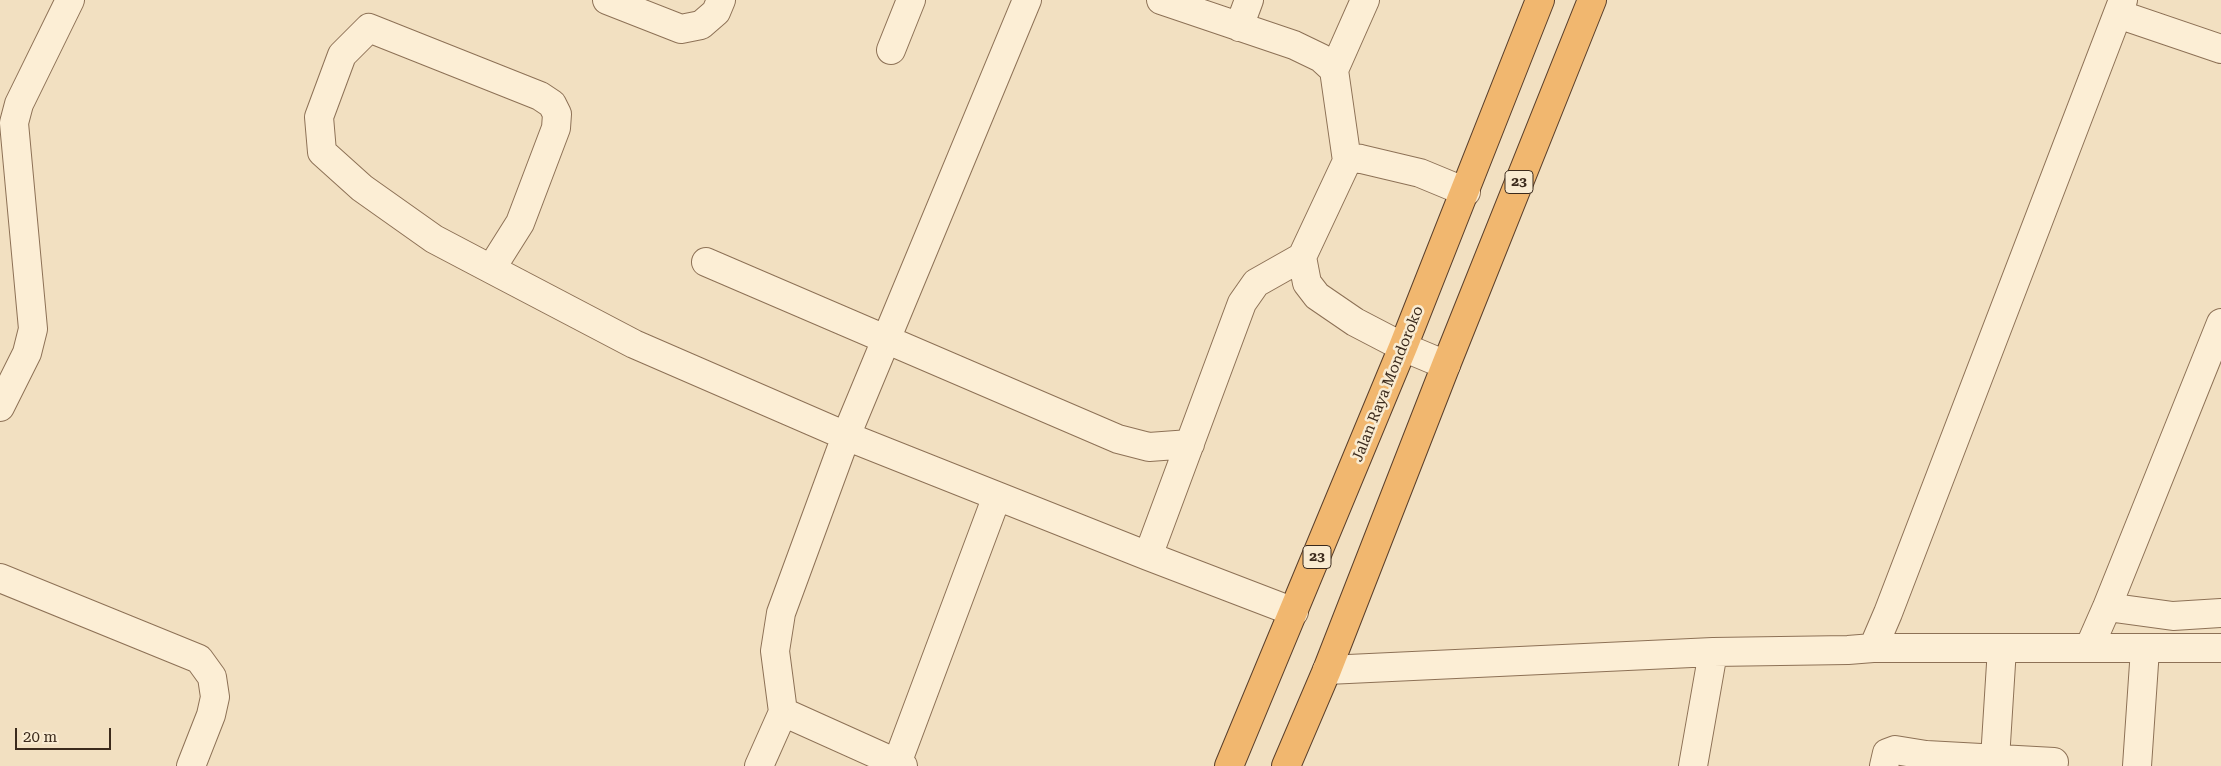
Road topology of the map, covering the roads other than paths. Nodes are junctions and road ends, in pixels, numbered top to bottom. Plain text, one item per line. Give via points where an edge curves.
1 (70, 0) edge
2 (607, 0) edge
3 (721, 0) edge
4 (911, 0) edge
5 (1027, 0) edge
6 (1161, 0) edge
7 (1249, 0) edge
8 (1365, 0) edge
9 (1540, 0) edge
10 (1592, 0) edge
11 (2120, 7) edge
12 (1239, 27) junction
13 (2221, 49) edge
14 (891, 50) dead end
15 (1334, 70) junction
16 (1348, 161) junction
17 (1466, 192) junction
18 (1302, 257) junction
19 (706, 262) dead end
20 (491, 270) junction
21 (2221, 323) edge
22 (886, 339) junction
23 (1403, 347) junction
24 (1446, 365) junction
25 (0, 407) edge
26 (846, 436) junction
27 (1190, 444) junction
28 (997, 496) junction
29 (1148, 556) junction
30 (0, 578) edge
31 (2107, 607) junction
32 (1294, 612) junction
33 (2221, 613) edge
34 (1873, 648) junction
35 (2002, 648) junction
36 (2089, 648) junction
37 (2221, 648) edge
38 (2145, 649) junction
39 (1713, 652) junction
40 (1327, 670) junction
41 (783, 712) junction
42 (1995, 759) junction
43 (2054, 762) dead end
44 (899, 765) edge
45 (191, 766) edge
46 (759, 766) edge
47 (1229, 766) edge
48 (1286, 766) edge
49 (1693, 766) edge
50 (1884, 766) edge
51 (2137, 766) edge

1 - 25 street via 19,104 14,122 33,329 27,353
2 - 3 street via 681,29 701,25 716,12
4 - 14 street
5 - 22 street
6 - 12 street
7 - 12 street
8 - 15 street
9 - 17 highway, Jalan Raya Mondoroko / 23
10 - 24 highway, 23
11 - 13 street
11 - 34 street
12 - 15 street via 1294,45 1321,58
15 - 16 street
16 - 17 street via 1361,159 1420,174
16 - 18 street
17 - 23 highway, Jalan Raya Mondoroko / 23
18 - 23 street via 1307,283 1317,296 1355,322
18 - 27 street via 1256,283 1248,291
19 - 22 street
20 - 20 street via 520,223 556,128 557,114 552,104 540,96 369,28 342,55 319,117 322,152 362,188 434,239
20 - 26 street via 634,344
21 - 31 street
22 - 26 street
22 - 27 street via 1118,439 1149,447
23 - 24 street
23 - 32 highway, Jalan Raya Mondoroko / 23
24 - 40 highway, 23
26 - 28 street
26 - 41 street via 781,612 774,651
27 - 29 street
28 - 29 street
28 - 44 street
29 - 32 street
30 - 45 street via 199,659 212,677 215,697
31 - 33 street via 2174,616
31 - 36 street
32 - 47 highway, Jalan Raya Mondoroko / 23
34 - 35 street
34 - 39 street
35 - 36 street
35 - 42 street
36 - 38 street
37 - 38 street
38 - 51 street
39 - 40 street
39 - 49 street
40 - 48 highway, 23
41 - 44 street
41 - 46 street
42 - 43 street
42 - 50 street via 1895,750 1887,753

